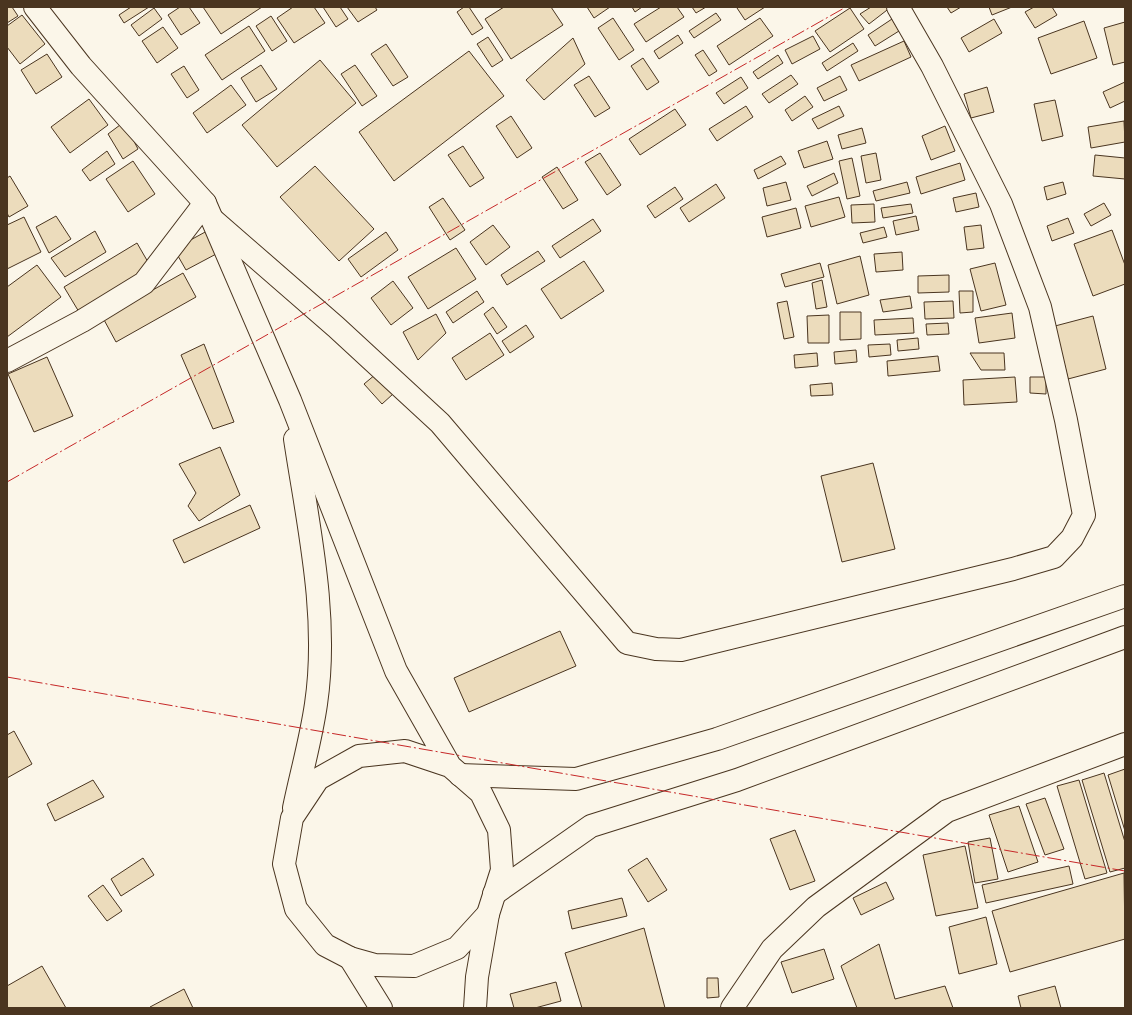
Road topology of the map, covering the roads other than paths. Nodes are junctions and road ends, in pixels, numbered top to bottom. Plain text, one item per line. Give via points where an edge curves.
1 (34, 7) edge
2 (898, 7) edge
3 (209, 211) junction
4 (7, 361) edge
5 (290, 400) junction
6 (1125, 596) edge
7 (1125, 637) edge
8 (1125, 744) edge
9 (455, 771) junction
10 (292, 818) junction
11 (491, 904) junction
12 (350, 958) junction
13 (381, 1008) edge
14 (474, 1008) edge
15 (732, 1008) edge

1 - 3 main road via 81,66
2 - 3 main road via 932,66 1001,204 1040,307 1066,420 1084,515 1072,538 1054,556 1013,570 681,650 656,649 627,643 440,423
3 - 4 main road via 144,283 82,321
3 - 5 main road
5 - 9 main road via 396,671
5 - 10 main road via 317,585 320,648 316,704
6 - 9 main road via 717,739 576,779
7 - 11 main road via 737,780 591,826
8 - 15 main road via 947,811 816,906 772,949
9 - 10 main road via 405,751 359,756 318,780
9 - 11 main road via 480,793 499,830 502,870
10 - 12 main road via 284,864 296,909 325,945
11 - 12 main road via 457,948 414,966 375,965
11 - 14 main road via 477,976
12 - 13 main road

